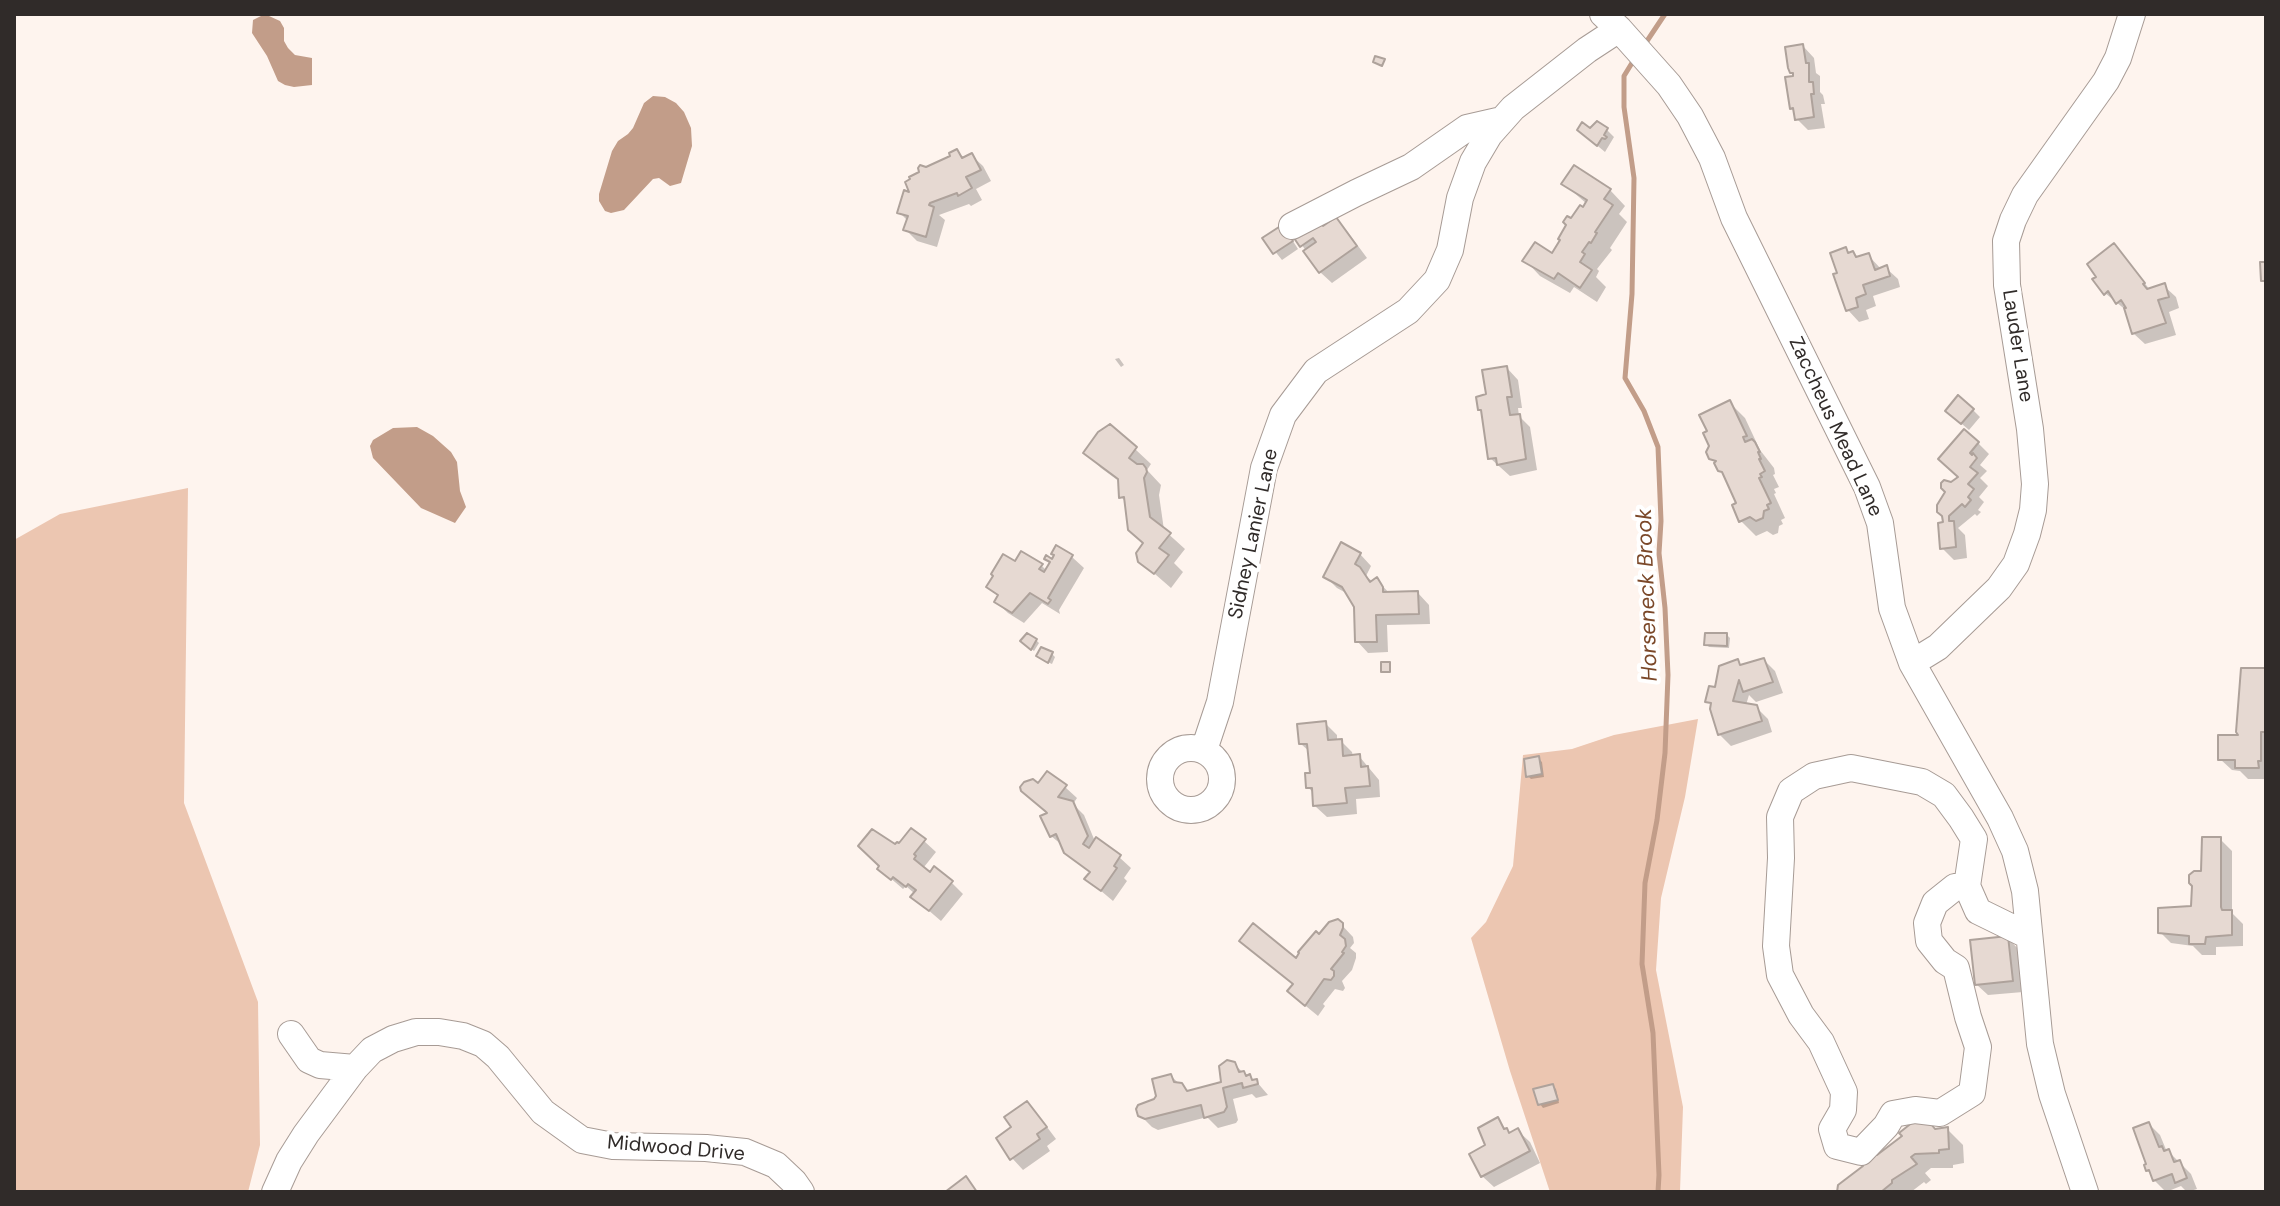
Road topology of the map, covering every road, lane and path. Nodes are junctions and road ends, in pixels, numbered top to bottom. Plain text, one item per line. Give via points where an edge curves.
1 (2132, 14) edge
2 (1617, 27) edge
3 (1502, 120) junction
4 (1292, 226) dead end
5 (1912, 663) junction
6 (1204, 750) dead end
7 (1967, 886) junction
8 (2029, 936) junction
9 (291, 1034) dead end
10 (355, 1068) junction
11 (275, 1192) edge
12 (801, 1192) edge
13 (2085, 1192) edge

1 - 5 street, Lauder Lane via 2106,81 2025,195 2006,241 2007,285 2035,484 2027,534 2016,564 1999,588 1938,647
2 - 3 street, Sidney Lanier Lane
2 - 5 street, Zaccheus Mead Lane via 1690,116 1734,218 1867,487 1880,523 1892,608
3 - 4 street via 1467,128 1411,167
3 - 6 street, Sidney Lanier Lane via 1473,162 1437,280 1408,311 1316,371 1283,415 1264,468 1220,702
5 - 8 street, Zaccheus Mead Lane via 2015,851
7 - 7 street via 1974,839 1944,795 1922,782 1851,768 1814,776 1791,791 1780,817 1776,946 1780,975 1833,1063 1844,1092 1843,1110 1832,1129 1837,1146 1861,1152 1893,1114 1940,1113 1972,1093 1978,1047 1956,968 1929,941 1927,923 1935,903 1955,887
7 - 8 street via 1978,911
8 - 13 street, Zaccheus Mead Lane via 2040,1044
9 - 10 street via 309,1060
10 - 11 street, Midwood Drive via 306,1134
10 - 12 street, Midwood Drive via 372,1050 416,1032 463,1036 498,1057 543,1112 582,1140 745,1152 776,1165

